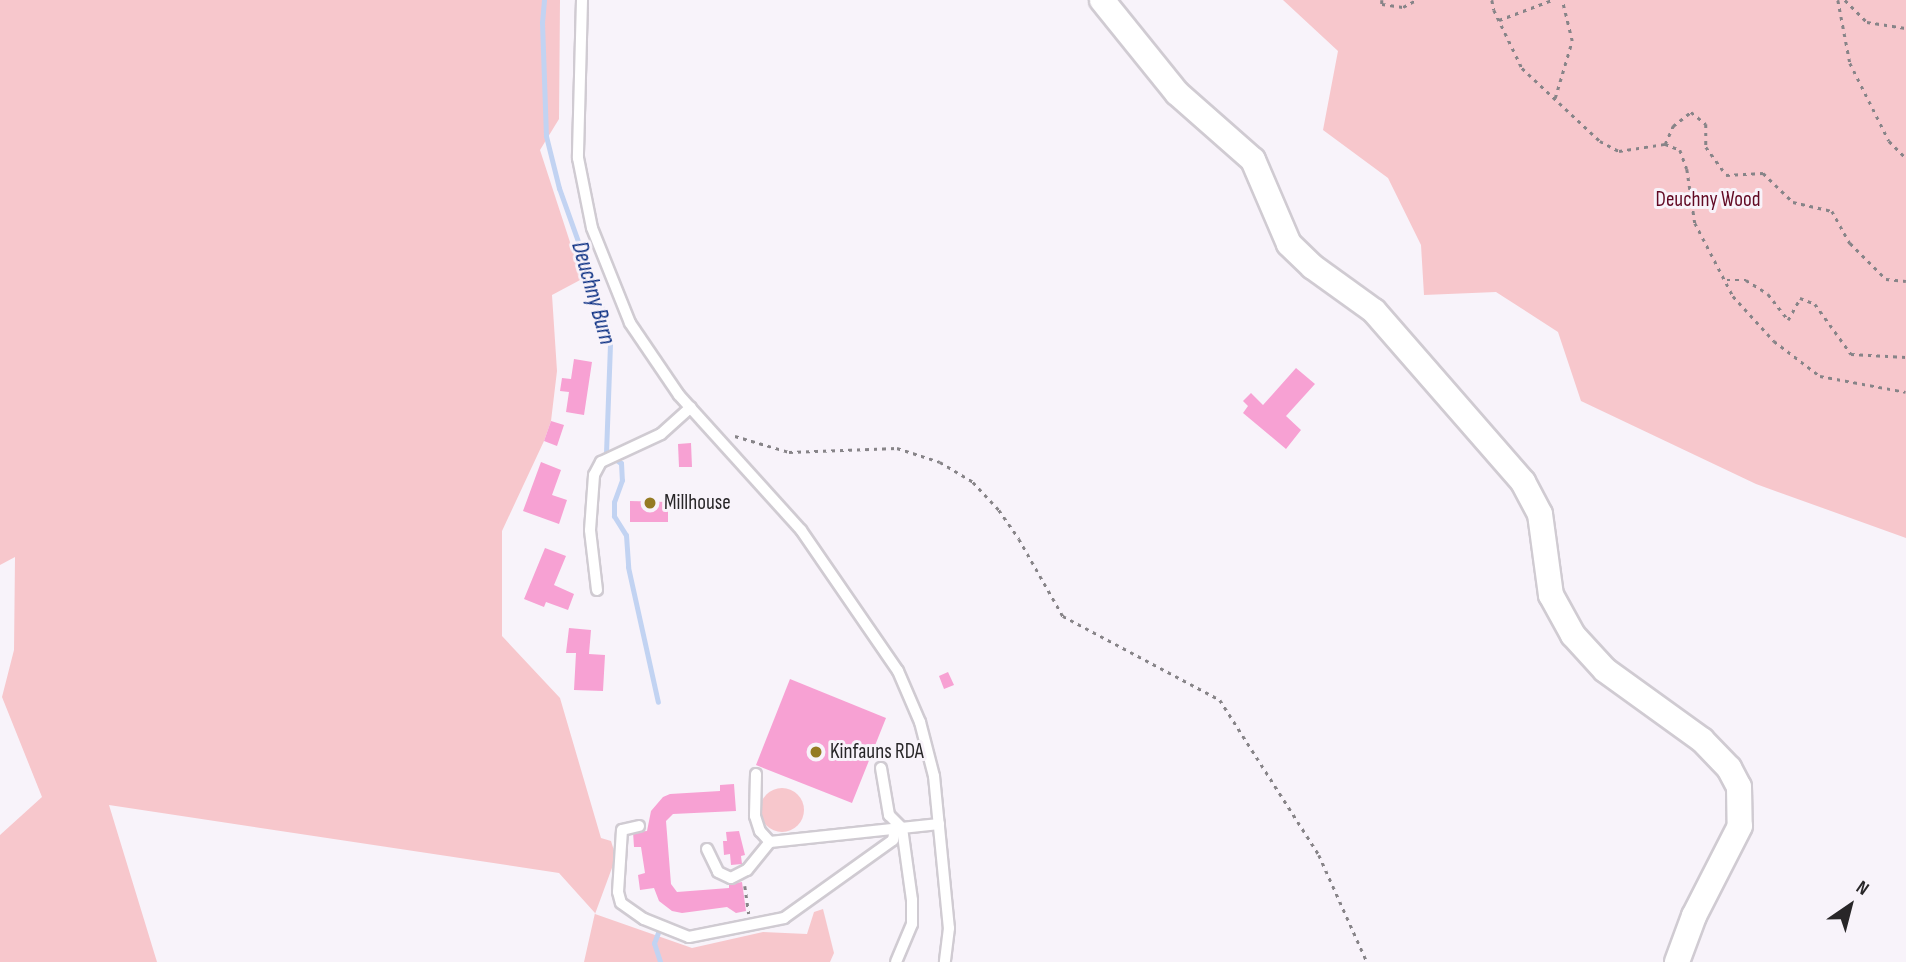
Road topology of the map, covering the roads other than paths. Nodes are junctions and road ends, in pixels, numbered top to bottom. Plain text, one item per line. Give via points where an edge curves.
1 (582, 0) edge
2 (1102, 0) edge
3 (691, 407) junction
4 (597, 590) dead end
5 (881, 768) dead end
6 (756, 774) dead end
7 (939, 824) junction
8 (639, 826) dead end
9 (898, 829) junction
10 (770, 842) junction
11 (707, 849) dead end
12 (896, 962) edge
13 (945, 962) edge
14 (1677, 962) edge

1 - 3 lane via 578,158 592,228 631,323
2 - 14 street via 1177,93 1253,160 1289,244 1312,267 1374,311 1523,482 1540,514 1551,595 1573,635 1605,670 1702,740 1729,768 1739,787 1740,826 1694,916
3 - 4 lane via 661,434 601,463 594,475 590,530
3 - 7 lane via 800,530 898,671 920,722 934,776
5 - 9 lane via 889,815
6 - 10 lane via 755,816
7 - 9 lane
7 - 13 lane via 949,928
8 - 9 lane via 622,830 621,903 644,919 689,937 784,918 893,840
9 - 10 lane
9 - 12 lane via 912,924
10 - 11 lane via 747,870 731,878 718,872

